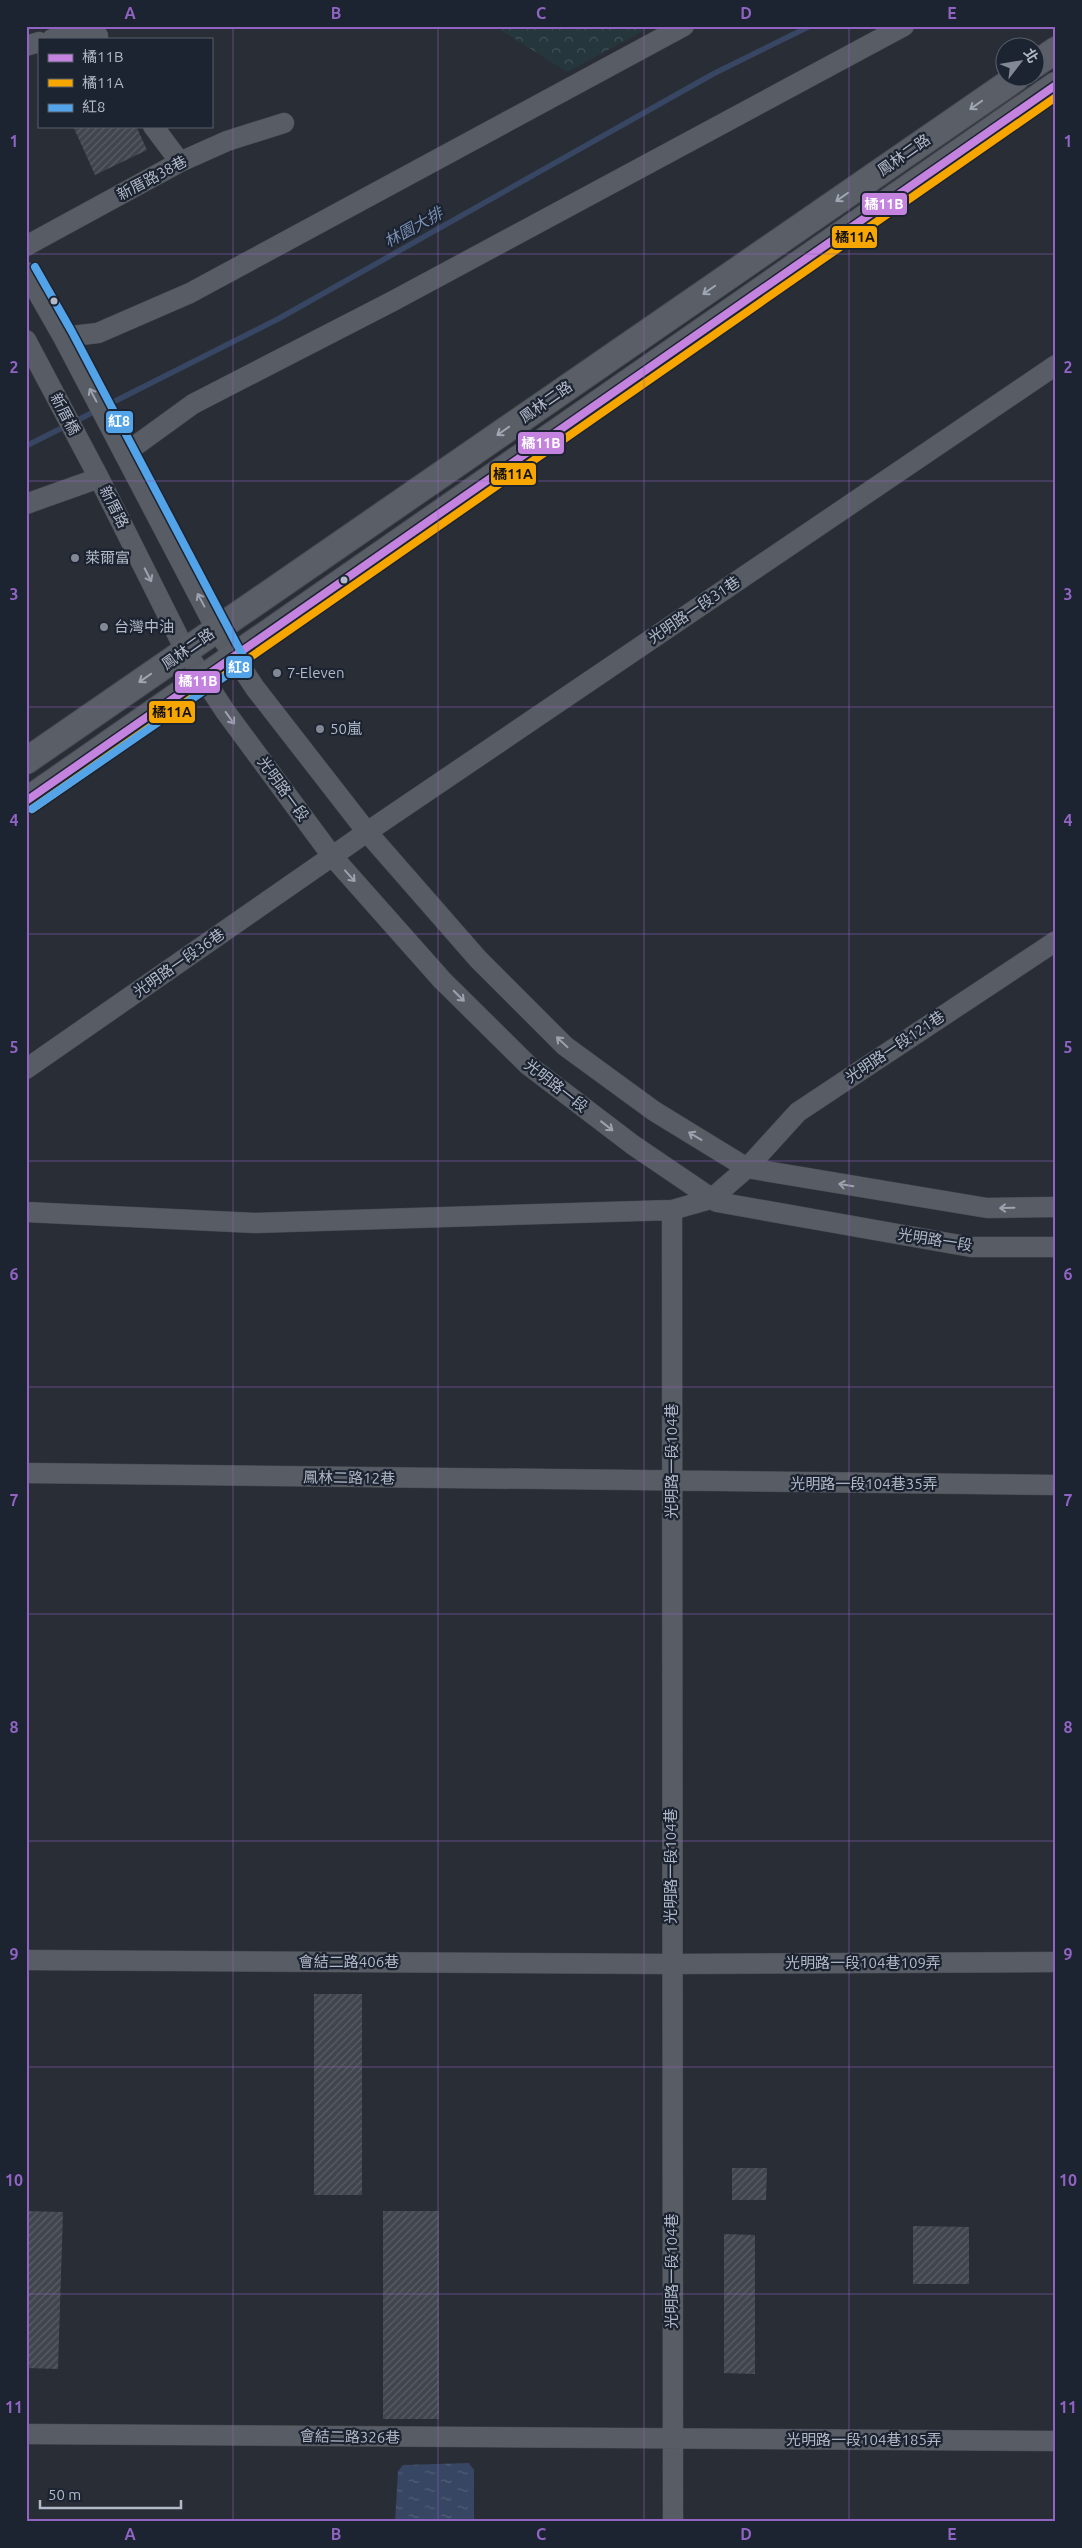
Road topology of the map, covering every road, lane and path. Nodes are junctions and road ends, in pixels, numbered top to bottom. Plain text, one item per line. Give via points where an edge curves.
1 (684, 26) edge
2 (904, 26) edge
3 (98, 36) dead end
4 (55, 38) edge
5 (38, 42) edge
6 (26, 46) edge
7 (1056, 50) edge
8 (1044, 58) edge
9 (1056, 86) edge
10 (1001, 88) edge
11 (284, 123) dead end
12 (154, 128) edge
13 (180, 162) junction
14 (26, 246) edge
15 (26, 272) edge
16 (26, 340) edge
17 (65, 342) junction
18 (1056, 365) edge
19 (124, 454) junction
20 (97, 474) junction
21 (26, 504) edge
22 (216, 629) junction
23 (185, 650) junction
24 (234, 658) junction
25 (204, 678) junction
26 (26, 761) edge
27 (26, 802) edge
28 (367, 832) junction
29 (332, 856) junction
30 (1056, 941) edge
31 (26, 1069) edge
32 (747, 1168) junction
33 (711, 1199) junction
34 (1056, 1207) edge
35 (672, 1210) junction
36 (26, 1212) edge
37 (1056, 1247) edge
38 (26, 1473) edge
39 (672, 1482) junction
40 (1056, 1485) edge
41 (26, 1960) edge
42 (1056, 1962) edge
43 (671, 1964) junction
44 (26, 2434) edge
45 (673, 2440) junction
46 (1056, 2441) edge
47 (672, 2522) edge

1 - 17 street via 190,293 98,333
2 - 19 street via 193,404
3 - 4 street via 94,31 79,31
5 - 6 street
7 - 8 main road
9 - 24 main road, 鳳林二路
10 -> 22 main road, 鳳林二路
11 - 13 street, 新厝路38巷 via 227,141
12 - 13 street
13 - 14 street, 新厝路38巷
15 - 17 street
16 - 20 street, 新厝橋
19 -> 17 street
18 - 28 street, 光明路一段31巷
22 -> 19 street
20 - 21 street
20 -> 23 street, 新厝路
22 - 23 main road, 鳳林二路
22 - 24 street
23 - 25 street, 新厝路
23 -> 26 main road, 鳳林二路
24 - 25 main road, 鳳林二路
24 - 28 street
25 - 27 main road, 鳳林二路
25 -> 29 street, 光明路一段
28 - 29 street, 光明路一段31巷
32 -> 28 street via 654,1111 566,1046 478,958
29 - 31 street, 光明路一段36巷
29 -> 33 street, 光明路一段 via 442,980 528,1065 633,1146
30 - 32 street, 光明路一段121巷 via 798,1112
32 - 33 street, 光明路一段121巷
34 -> 32 street via 987,1208
33 - 35 street
33 - 37 street, 光明路一段 via 971,1247
35 - 36 street via 255,1222
35 - 39 street, 光明路一段104巷
38 - 39 street, 鳳林二路12巷
39 - 40 street, 光明路一段104巷35弄
39 - 43 street, 光明路一段104巷
41 - 43 street, 會結二路406巷
42 - 43 street, 光明路一段104巷109弄
43 - 45 street, 光明路一段104巷
44 - 45 street, 會結二路326巷
45 - 46 street, 光明路一段104巷185弄
45 - 47 street, 光明路一段104巷

